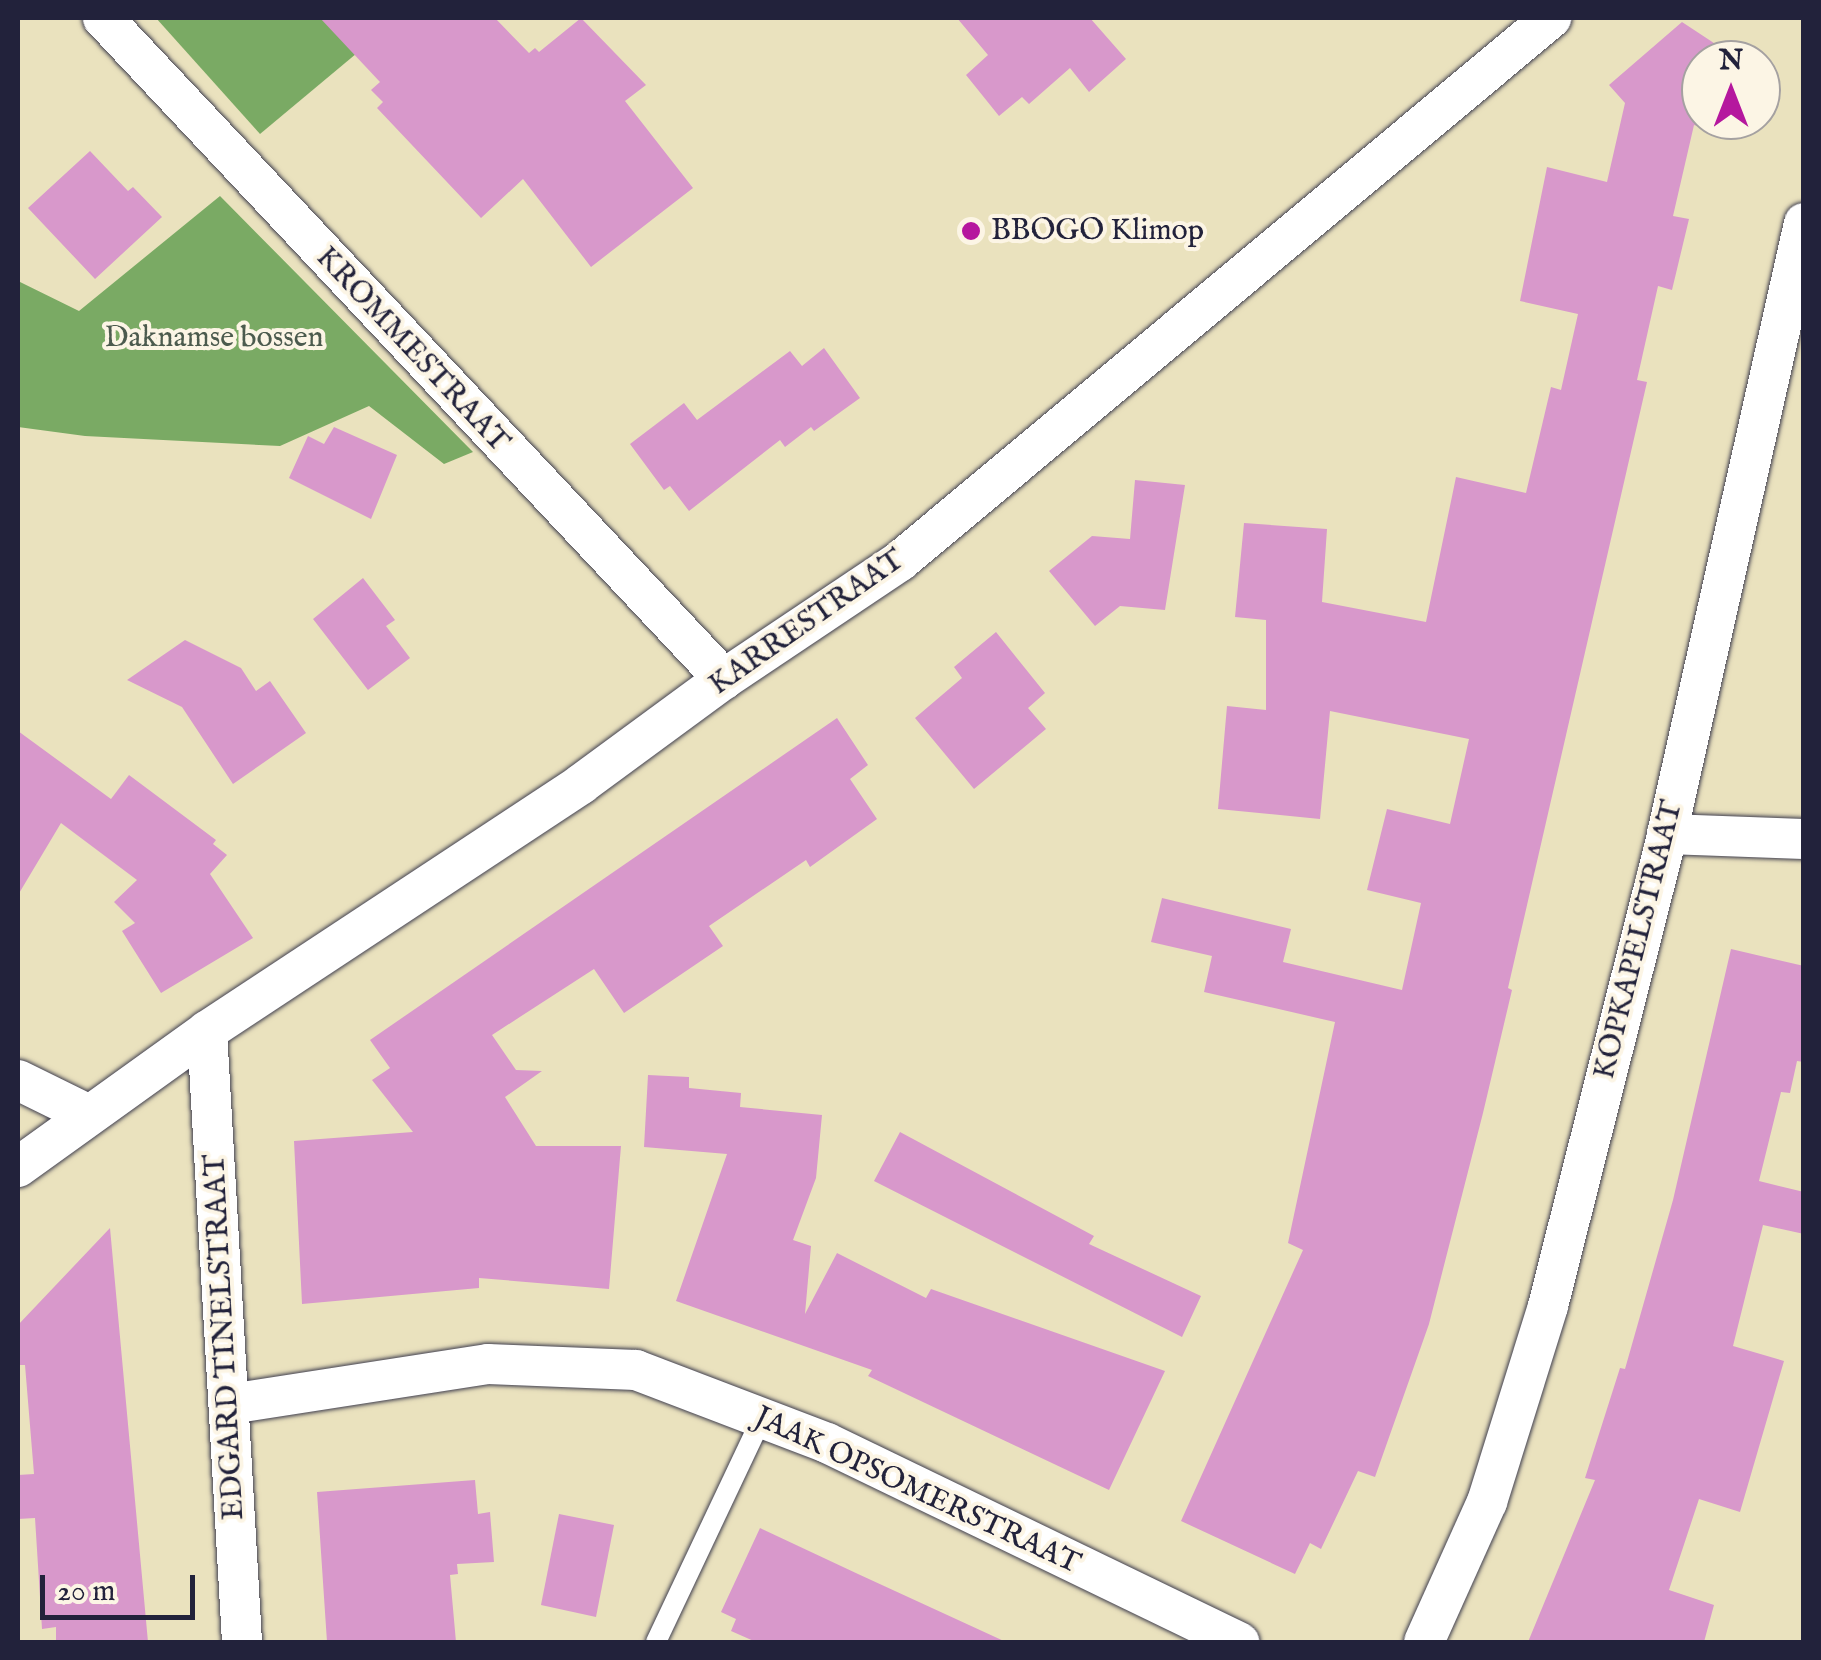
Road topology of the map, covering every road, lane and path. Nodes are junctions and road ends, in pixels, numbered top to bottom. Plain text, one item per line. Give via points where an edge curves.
1 (103, 18) edge
2 (1551, 18) edge
3 (1804, 223) edge
4 (724, 679) junction
5 (1667, 834) junction
6 (1804, 839) edge
7 (207, 1031) junction
8 (18, 1080) edge
9 (87, 1114) junction
10 (18, 1167) edge
11 (230, 1404) junction
12 (762, 1418) junction
13 (242, 1642) edge
14 (656, 1642) edge
15 (1239, 1642) edge
16 (1424, 1642) edge

1 - 4 street, KROMMESTRAAT
2 - 4 street, KARRESTRAAT via 900,561
3 - 5 street, KOPKAPELSTRAAT
4 - 7 street, KARRESTRAAT via 581,784
5 - 6 street
5 - 16 street, KOPKAPELSTRAAT via 1520,1405
7 - 9 street, KARRESTRAAT
7 - 11 street, EDGARD TINELSTRAAT
8 - 9 street
9 - 10 street, KARRESTRAAT
11 - 12 street, JAAK OPSOMERSTRAAT via 488,1364 636,1370
11 - 13 street, EDGARD TINELSTRAAT
12 - 14 lane
12 - 15 street, JAAK OPSOMERSTRAAT via 827,1443

